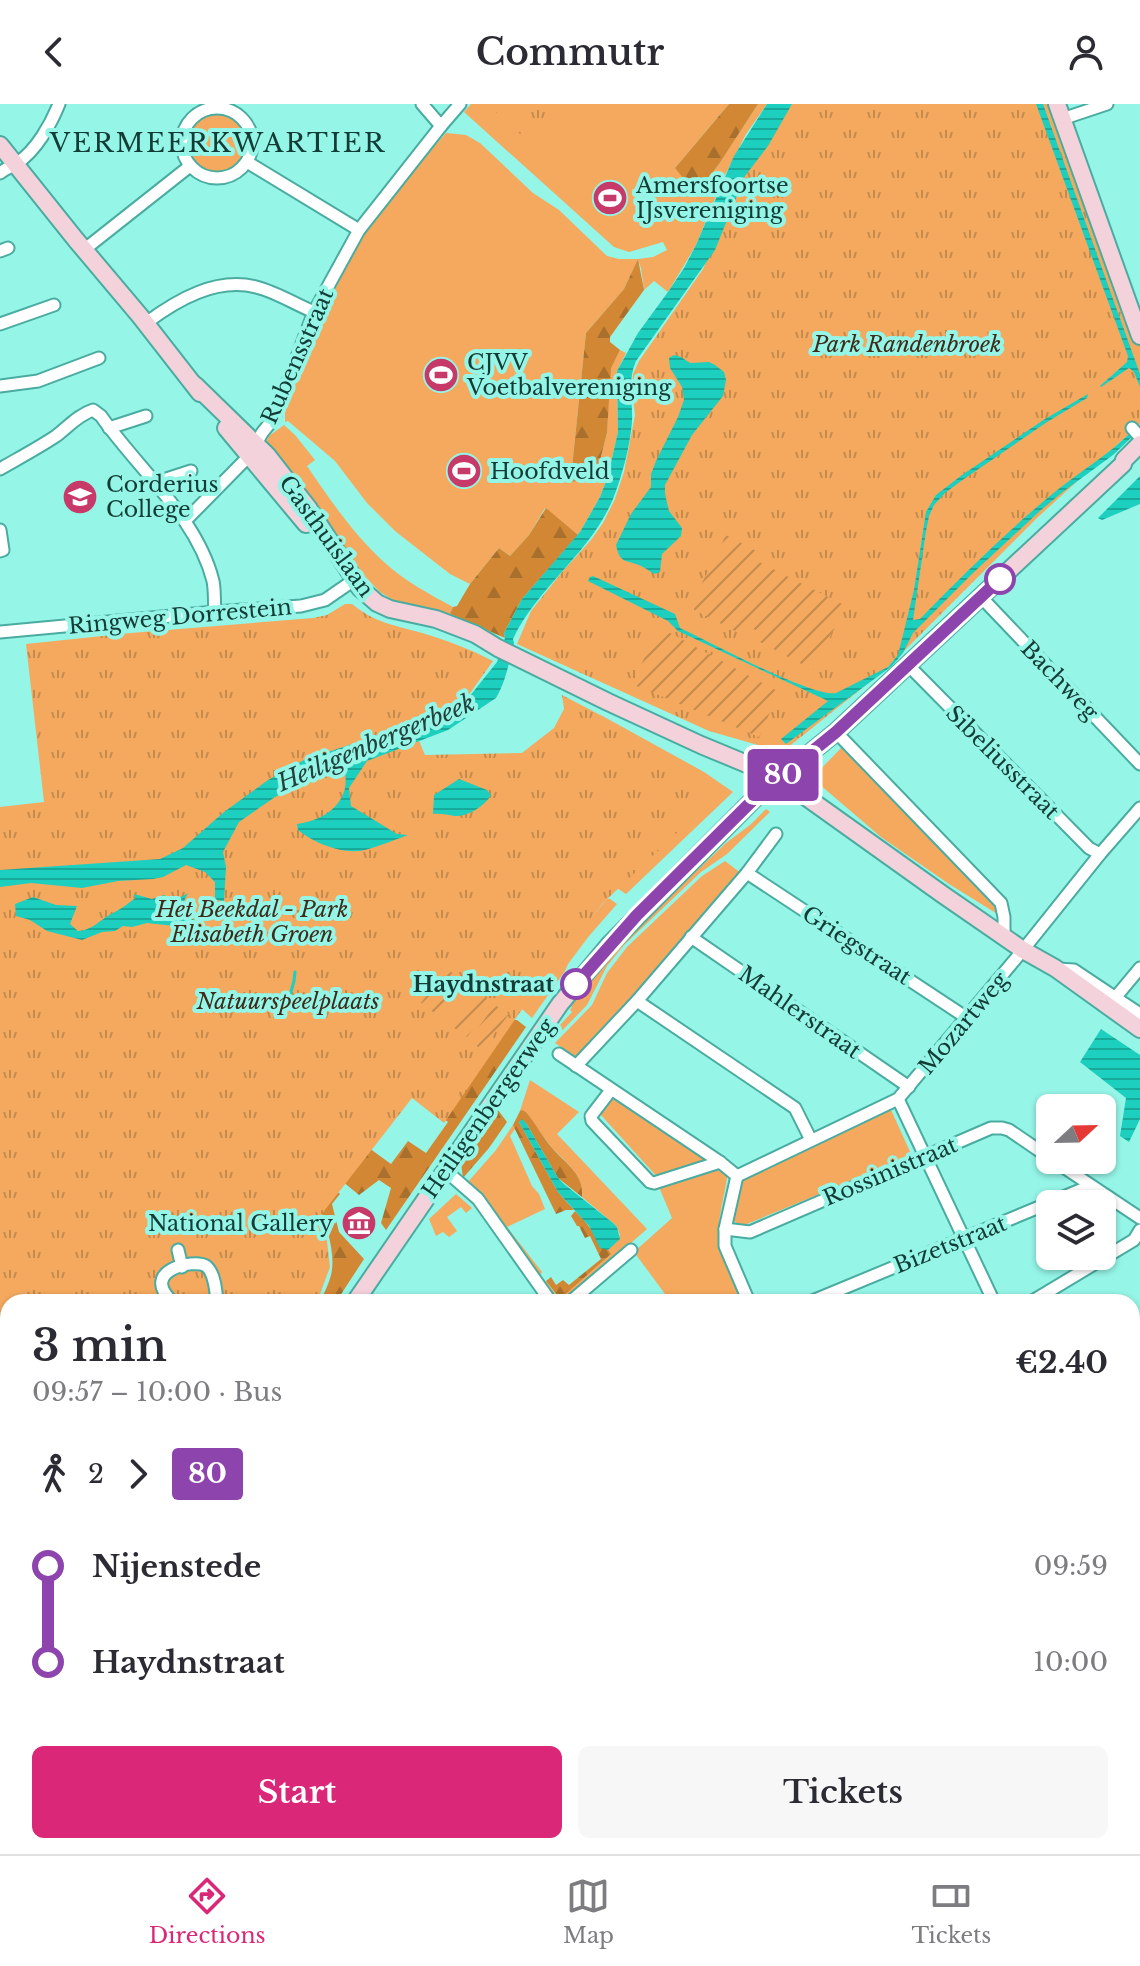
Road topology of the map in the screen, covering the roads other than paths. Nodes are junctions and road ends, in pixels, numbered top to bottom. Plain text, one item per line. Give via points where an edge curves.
1 (59, 104) edge
2 (422, 104) edge
3 (460, 104) edge
4 (1107, 104) edge
5 (206, 107) edge
6 (1060, 112) edge
7 (441, 126) junction
8 (0, 145) edge
9 (247, 162) junction
10 (16, 164) junction
11 (190, 166) junction
12 (0, 173) edge
13 (359, 230) junction
14 (85, 249) junction
15 (54, 305) dead end
16 (314, 312) junction
17 (146, 323) junction
18 (0, 324) edge
19 (1140, 336) edge
20 (99, 358) dead end
21 (0, 386) edge
22 (146, 416) dead end
23 (109, 428) junction
24 (1138, 436) edge
25 (253, 449) junction
26 (1140, 453) edge
27 (1123, 464) junction
28 (0, 469) edge
29 (191, 471) dead end
30 (154, 483) junction
31 (185, 521) junction
32 (0, 530) edge
33 (0, 551) edge
34 (350, 583) junction
35 (981, 597) junction
36 (215, 612) junction
37 (0, 632) edge
38 (909, 666) junction
39 (836, 732) junction
40 (1140, 764) edge
41 (777, 779) junction
42 (1140, 808) edge
43 (776, 834) dead end
44 (1100, 854) junction
45 (747, 873) junction
46 (1004, 936) junction
47 (691, 937) junction
48 (1023, 950) junction
49 (1055, 968) junction
50 (1140, 968) edge
51 (1115, 998) junction
52 (637, 1001) junction
53 (1140, 1014) edge
54 (967, 1018) junction
55 (1140, 1029) edge
56 (559, 1054) dead end
57 (576, 1066) junction
58 (909, 1087) junction
59 (611, 1090) junction
60 (898, 1099) junction
61 (811, 1140) junction
62 (1036, 1148) edge
63 (925, 1156) junction
64 (720, 1162) junction
65 (446, 1171) junction
66 (1073, 1174) edge
67 (737, 1176) junction
68 (1090, 1186) junction
69 (1140, 1218) edge
70 (725, 1229) junction
71 (964, 1239) junction
72 (1138, 1240) edge
73 (178, 1250) dead end
74 (631, 1250) dead end
75 (182, 1267) junction
76 (165, 1294) edge
77 (215, 1294) edge
78 (361, 1294) edge
79 (545, 1294) edge
80 (579, 1294) edge
81 (746, 1294) edge
82 (830, 1294) edge
83 (990, 1294) edge
84 (1045, 1294) edge

1 - 10 street via 40,139
2 - 7 street
3 - 7 street, Rubensstraat
4 - 6 street
5 - 9 street via 228,109 245,122 253,142
5 - 11 street via 183,133
6 - 19 main road
7 - 13 street, Rubensstraat
8 - 10 main road, Gasthuislaan
9 - 11 street via 220,179
9 - 13 street
10 - 12 street
10 - 14 main road, Gasthuislaan
11 - 14 street
13 - 16 street, Rubensstraat
14 - 17 main road, Gasthuislaan
15 - 18 street
16 - 17 street via 258,287 239,285 185,296
16 - 25 street, Rubensstraat via 274,418
17 - 25 main road, Gasthuislaan
20 - 21 street via 38,381
22 - 23 street
23 - 28 street via 93,410
23 - 30 street
24 - 27 main road, Heiligenbergerweg
25 - 31 street, Rubensstraat
25 - 34 main road, Gasthuislaan
26 - 27 main road, Heiligenbergerweg
27 - 35 main road, Heiligenbergerweg
29 - 30 street
30 - 31 street
31 - 36 street via 213,581
32 - 33 street
34 - 36 street, Ringweg Dorrestein via 325,600 301,606
34 - 41 main road, Gasthuislaan via 369,608 386,617 504,651
35 - 38 main road, Heiligenbergerweg
35 - 40 street, Bachweg
36 - 37 street, Ringweg Dorrestein
38 - 39 main road, Heiligenbergerweg
38 - 44 street, Sibeliusstraat
39 - 41 main road, Heiligenbergerweg
39 - 46 street via 1001,903
41 - 46 main road, Gasthuislaan
41 - 65 main road, Heiligenbergerweg via 637,915 580,979
42 - 44 street, Mozartweg
43 - 45 street
44 - 48 street, Mozartweg
45 - 47 street
45 - 54 street, Griegstraat
46 - 48 main road, Gasthuislaan
47 - 52 street
47 - 58 street, Mahlerstraat
48 - 49 main road, Gasthuislaan
48 - 54 street, Mozartweg
49 - 51 street via 1074,970
49 - 55 main road, Gasthuislaan
50 - 51 street
51 - 53 street
52 - 57 street
52 - 61 street via 795,1108
54 - 58 street, Mozartweg
56 - 57 street
57 - 59 street
58 - 60 street, Mozartweg
59 - 64 street
59 - 64 street via 592,1121 650,1182
60 - 61 street, Mozartweg
60 - 63 street
61 - 67 street, Mozartweg
62 - 63 street, Rossinistraat via 1009,1130 991,1128
63 - 70 street, Rossinistraat via 750,1232
63 - 71 street
64 - 67 street
65 - 78 main road, Heiligenbergerweg
65 - 79 street via 478,1199
66 - 68 street, Rossinistraat
67 - 70 street
68 - 69 street, Rossinistraat
68 - 71 street, Bizetstraat
70 - 81 street via 725,1246
71 - 82 street, Bizetstraat
71 - 83 street
72 - 84 street
73 - 75 street
74 - 80 street
75 - 76 street via 168,1271 162,1280
75 - 77 street via 207,1267

